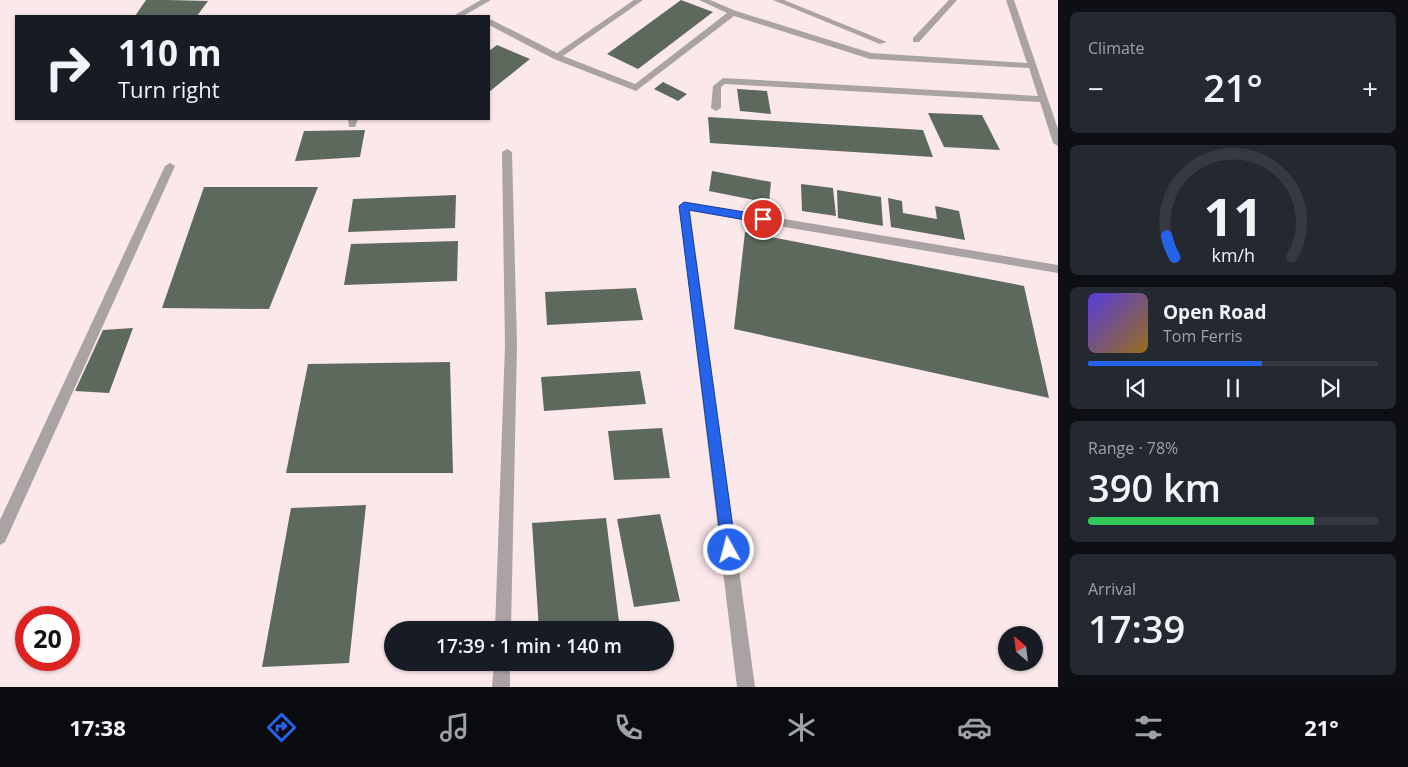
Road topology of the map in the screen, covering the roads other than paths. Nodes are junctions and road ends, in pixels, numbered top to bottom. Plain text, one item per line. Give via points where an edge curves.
1 (487, 0) edge
2 (639, 0) edge
3 (703, 0) edge
4 (777, 0) edge
5 (953, 0) edge
6 (1010, 0) edge
7 (466, 11) junction
8 (733, 13) junction
9 (459, 15) edge
10 (474, 15) edge
11 (490, 23) edge
12 (916, 40) dead end
13 (883, 42) dead end
14 (557, 57) junction
15 (1032, 66) junction
16 (1042, 98) junction
17 (716, 108) dead end
18 (1058, 143) edge
19 (507, 152) dead end
20 (170, 166) dead end
21 (1058, 269) edge
22 (0, 537) edge
23 (503, 621) edge
24 (502, 671) edge
25 (501, 687) edge
26 (746, 687) edge

1 - 7 street
2 - 14 street
3 - 8 street
4 - 13 street
5 - 12 street
6 - 15 street
7 - 9 street
7 - 10 street
8 - 14 street via 636,88
8 - 15 street via 870,56
11 - 14 street
15 - 16 street
16 - 17 street via 723,81 717,86
16 - 18 street
19 - 23 street via 511,345
20 - 22 street
21 - 26 street via 684,206
24 - 25 street

